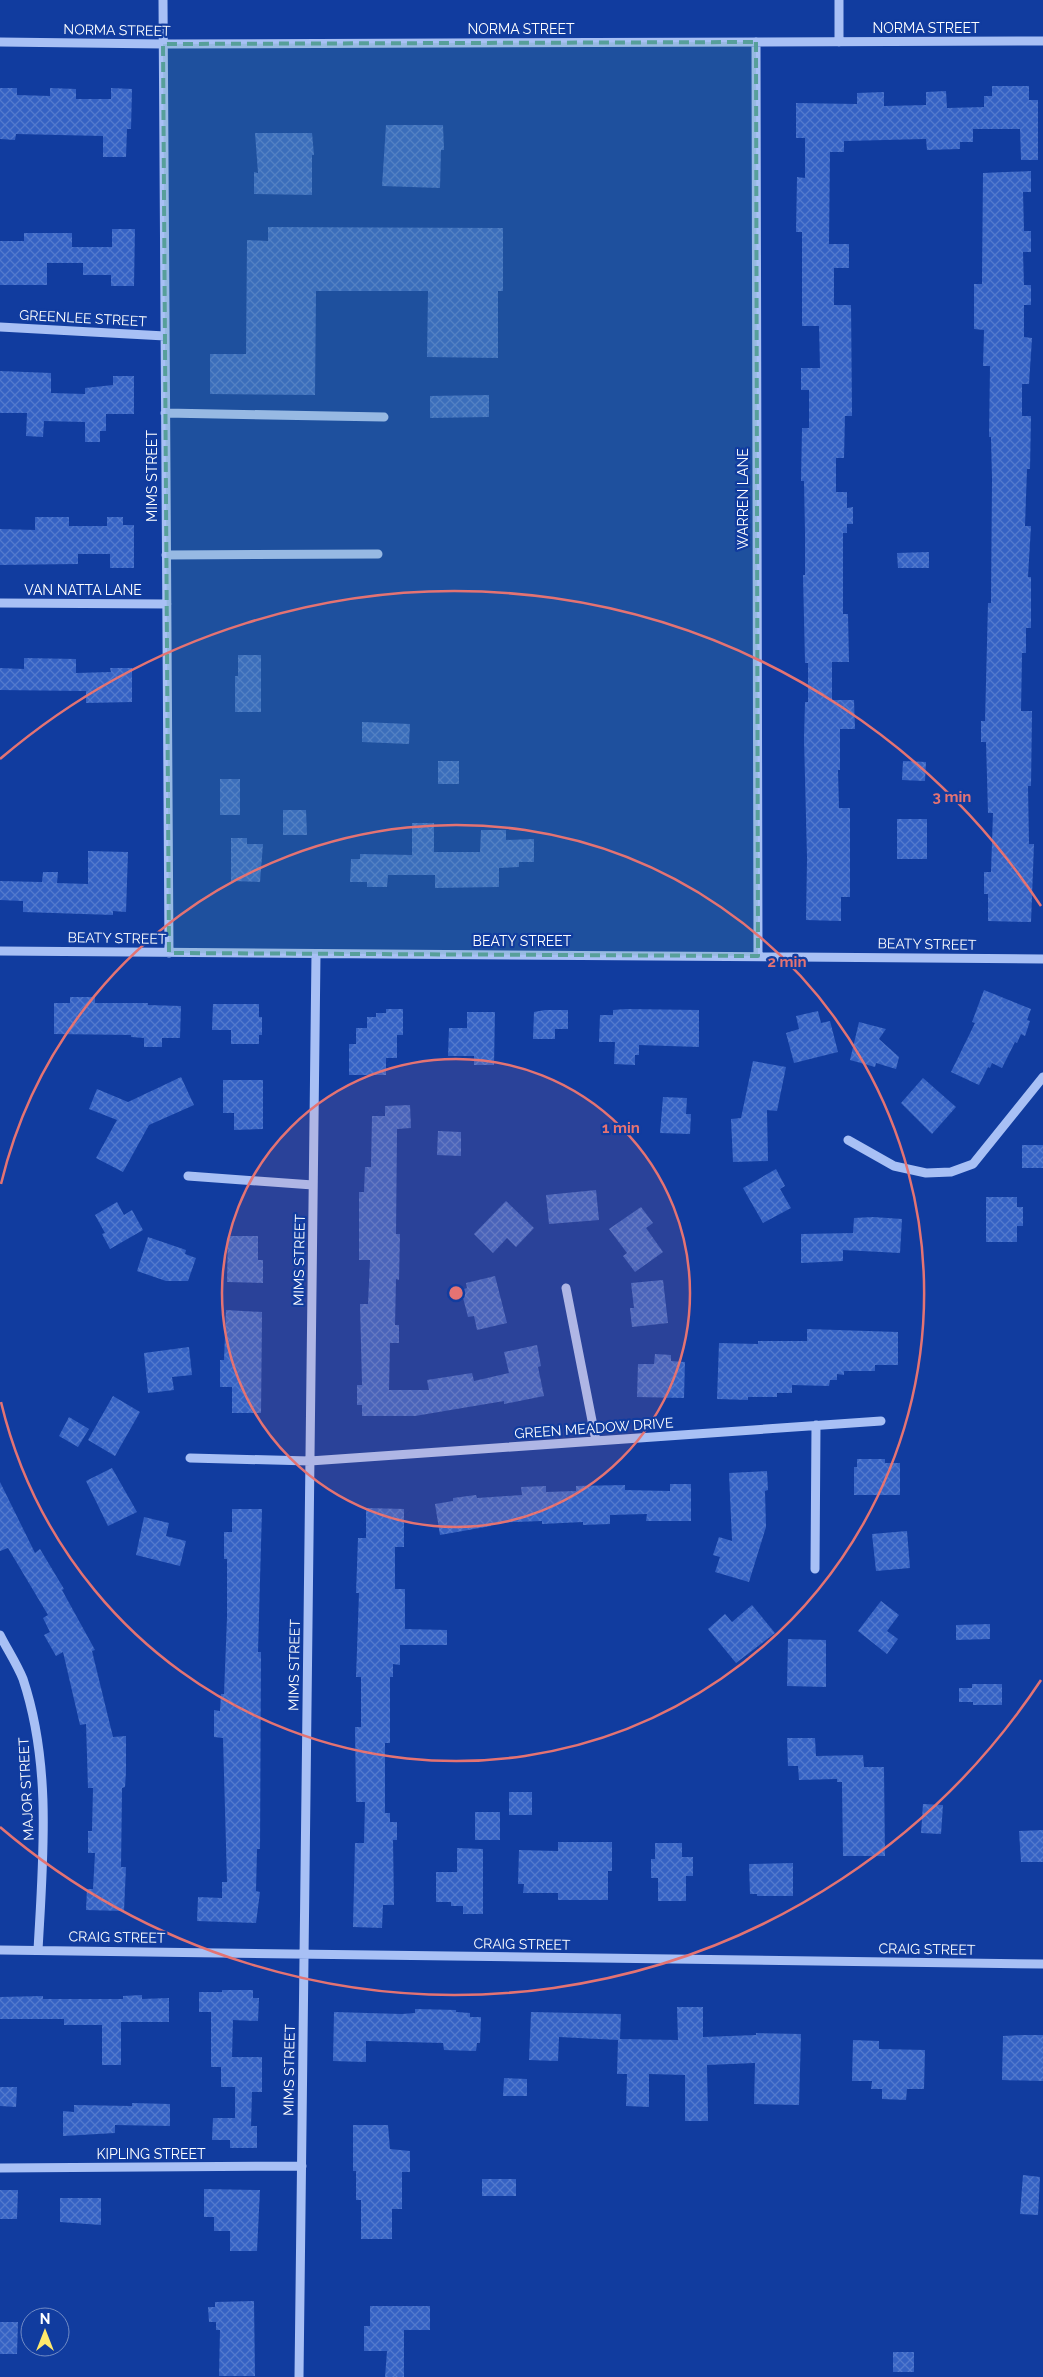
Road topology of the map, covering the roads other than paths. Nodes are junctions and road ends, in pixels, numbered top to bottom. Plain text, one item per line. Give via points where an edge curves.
1 (163, 0) edge
2 (839, 0) edge
3 (1043, 41) edge
4 (0, 42) edge
5 (756, 42) junction
6 (839, 42) junction
7 (163, 44) junction
8 (0, 327) edge
9 (165, 336) junction
10 (165, 414) junction
11 (384, 417) dead end
12 (378, 554) dead end
13 (166, 555) junction
14 (0, 603) edge
15 (167, 604) junction
16 (0, 951) edge
17 (169, 952) junction
18 (316, 954) junction
19 (758, 956) junction
20 (1043, 959) edge
21 (1043, 1077) edge
22 (848, 1140) dead end
23 (188, 1176) dead end
24 (313, 1186) junction
25 (566, 1288) dead end
26 (881, 1421) dead end
27 (816, 1426) junction
28 (596, 1441) junction
29 (190, 1458) dead end
30 (310, 1462) junction
31 (815, 1569) dead end
32 (0, 1635) edge
33 (0, 1950) edge
34 (38, 1950) junction
35 (304, 1952) junction
36 (1043, 1964) edge
37 (302, 2166) junction
38 (0, 2168) edge
39 (299, 2377) edge

1 - 7 street, MIMS STREET
2 - 6 street
3 - 6 street, NORMA STREET
4 - 7 street, NORMA STREET
5 - 6 street, NORMA STREET
5 - 7 street, NORMA STREET
5 - 19 street, WARREN LANE
7 - 9 street, MIMS STREET
8 - 9 street, GREENLEE STREET
9 - 10 street, MIMS STREET
10 - 11 street
10 - 13 street, MIMS STREET
12 - 13 street
13 - 15 street, MIMS STREET
14 - 15 street, VAN NATTA LANE
15 - 17 street, MIMS STREET
16 - 17 street, BEATY STREET
17 - 18 street, BEATY STREET
18 - 19 street, BEATY STREET
18 - 24 street, MIMS STREET
19 - 20 street, BEATY STREET
21 - 22 street via 973,1164 951,1172 926,1173 894,1166
23 - 24 street
24 - 30 street, MIMS STREET
25 - 28 street
26 - 27 street, GREEN MEADOW DRIVE
27 - 28 street, GREEN MEADOW DRIVE
27 - 31 street
28 - 30 street, GREEN MEADOW DRIVE
29 - 30 street, GREEN MEADOW DRIVE
30 - 35 street, MIMS STREET
32 - 34 street, MAJOR STREET via 22,1677 36,1729 45,1819
33 - 34 street, CRAIG STREET
34 - 35 street, CRAIG STREET
35 - 36 street, CRAIG STREET via 662,1961
35 - 37 street, MIMS STREET
37 - 38 street, KIPLING STREET
37 - 39 street, MIMS STREET

